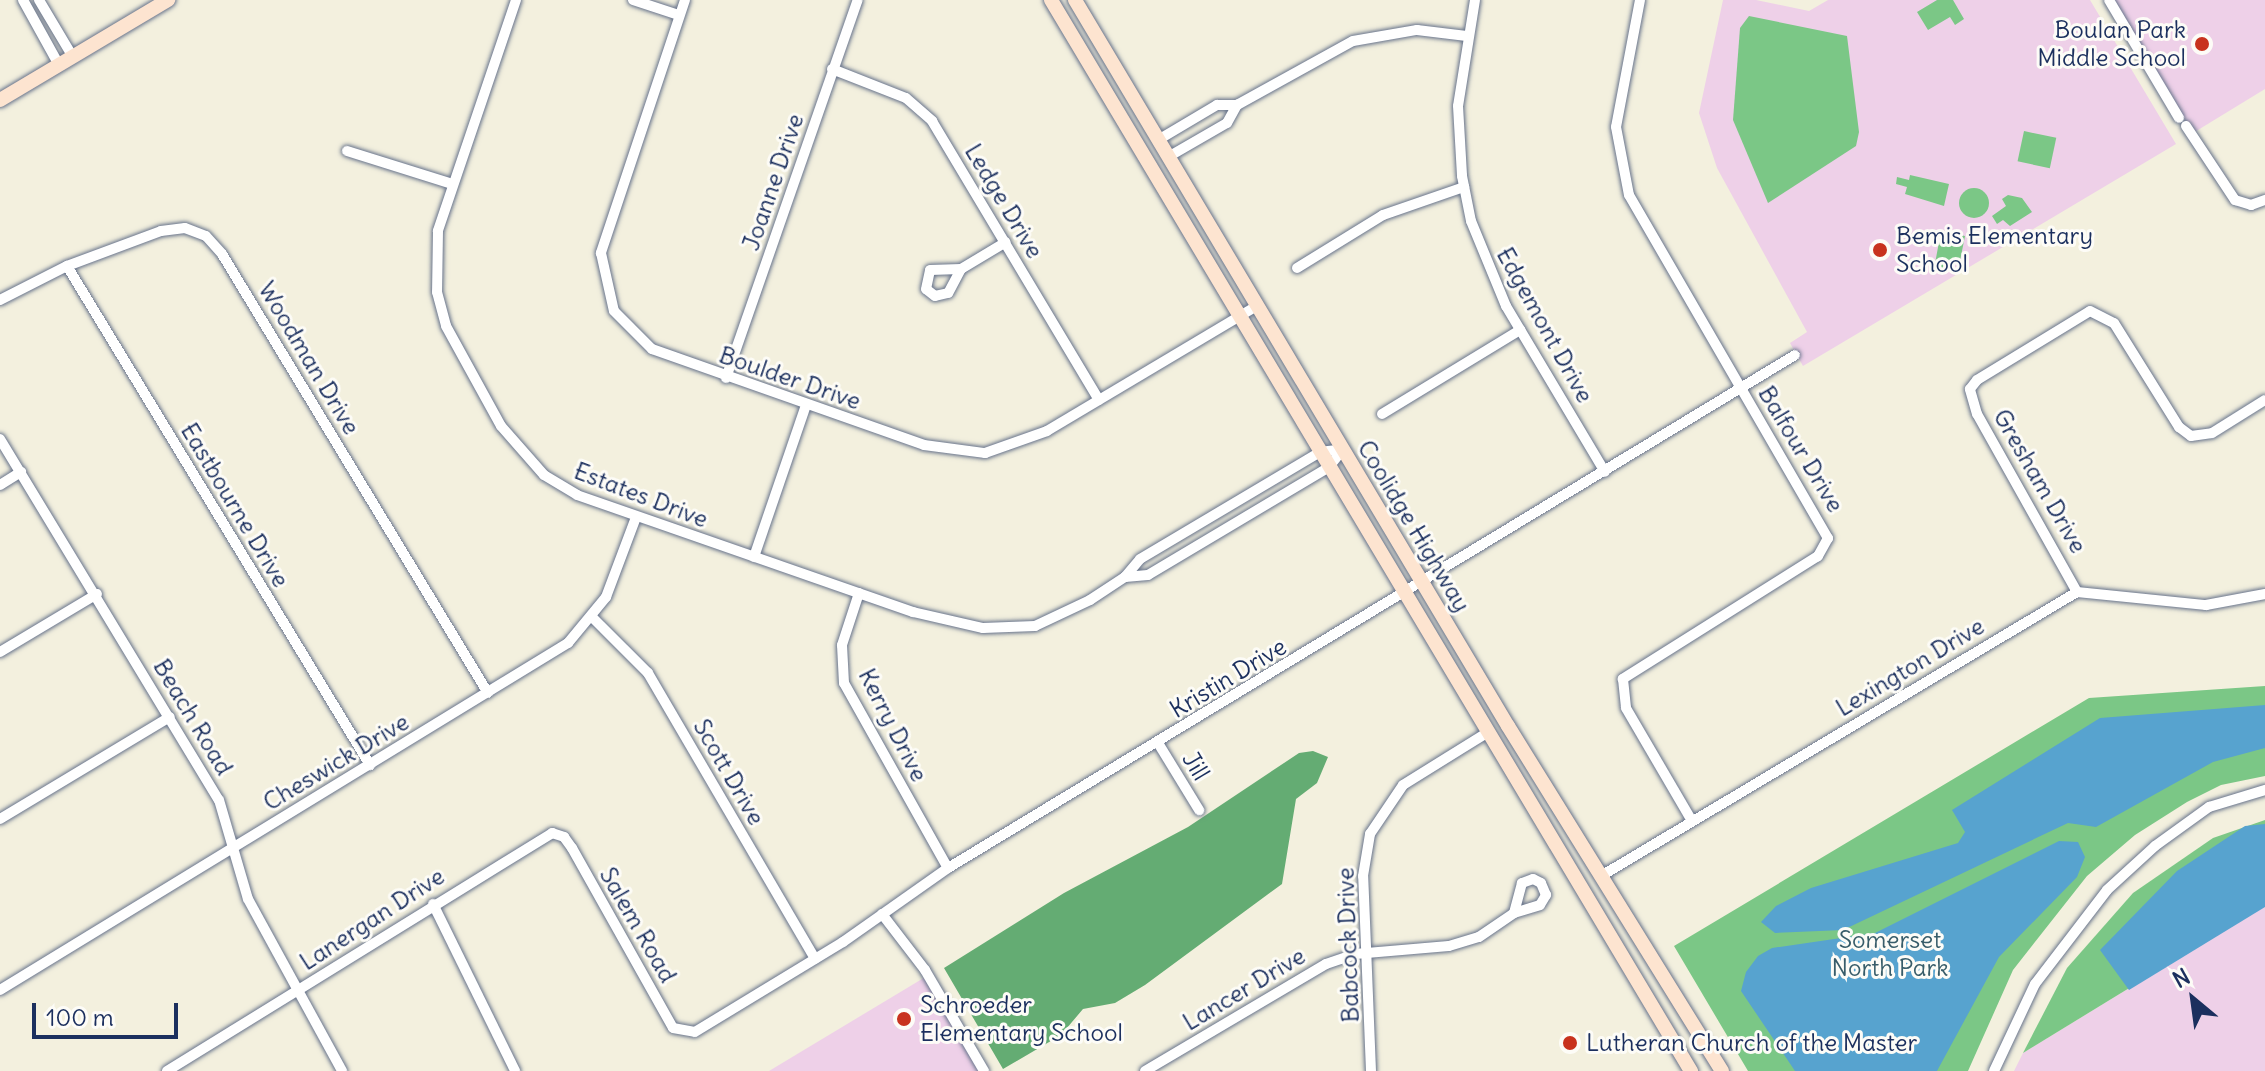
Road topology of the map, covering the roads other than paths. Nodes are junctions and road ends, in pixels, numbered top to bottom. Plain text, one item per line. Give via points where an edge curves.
1 (23, 0) edge
2 (39, 0) edge
3 (168, 0) edge
4 (516, 0) edge
5 (633, 0) edge
6 (685, 0) edge
7 (858, 0) edge
8 (1051, 0) edge
9 (1075, 0) edge
10 (1475, 0) edge
11 (1640, 0) edge
12 (2109, 0) edge
13 (679, 15) junction
14 (1467, 36) junction
15 (73, 57) junction
16 (59, 65) junction
17 (832, 69) junction
18 (0, 100) edge
19 (1237, 105) junction
20 (1158, 140) junction
21 (347, 151) dead end
22 (1168, 157) junction
23 (452, 184) junction
24 (1464, 187) junction
25 (2265, 200) edge
26 (1006, 242) junction
27 (67, 266) junction
28 (1297, 268) dead end
29 (961, 269) dead end
30 (0, 300) edge
31 (1257, 306) junction
32 (1240, 316) junction
33 (1520, 330) junction
34 (1795, 355) dead end
35 (726, 378) junction
36 (1741, 388) junction
37 (1099, 400) junction
38 (2265, 400) edge
39 (806, 405) junction
40 (1382, 414) dead end
41 (0, 439) edge
42 (1343, 449) junction
43 (1320, 452) junction
44 (1329, 467) junction
45 (21, 472) junction
46 (1605, 472) junction
47 (0, 485) edge
48 (636, 517) junction
49 (754, 557) junction
50 (1125, 577) junction
51 (1423, 583) junction
52 (2077, 592) junction
53 (859, 593) junction
54 (97, 594) junction
55 (1406, 594) junction
56 (2265, 594) edge
57 (592, 617) junction
58 (0, 652) edge
59 (488, 693) junction
60 (170, 717) junction
61 (1508, 726) junction
62 (1488, 732) junction
63 (1158, 743) junction
64 (370, 765) junction
65 (2265, 790) edge
66 (1199, 810) dead end
67 (0, 819) edge
68 (1692, 821) junction
69 (560, 834) joint
70 (236, 846) junction
71 (948, 868) junction
72 (1601, 876) junction
73 (1616, 900) junction
74 (433, 904) junction
75 (1592, 904) junction
76 (1514, 913) dead end
77 (882, 914) junction
78 (1648, 951) junction
79 (1367, 952) junction
80 (1622, 956) junction
81 (815, 959) junction
82 (299, 989) junction
83 (0, 990) edge
84 (684, 1034) joint
85 (167, 1071) edge
86 (342, 1071) edge
87 (515, 1071) edge
88 (984, 1071) edge
89 (1145, 1071) edge
90 (1371, 1071) edge
91 (1691, 1071) edge
92 (1722, 1071) edge
93 (1994, 1071) edge

1 - 16 street
2 - 15 street
3 - 15 main road
4 - 23 street, Estates Drive
5 - 13 street
6 - 13 street, Boulder Drive
7 - 17 street, Joanne Drive
8 - 32 main road, Coolidge Highway
9 - 20 main road, Coolidge Highway
10 - 14 street, Edgemont Drive
11 - 36 street, Balfour Drive via 1617,107 1622,173 1637,214
12 - 25 street via 2235,200 2251,205
13 - 35 street, Boulder Drive via 605,235 602,272 614,311 634,336 661,354
14 - 19 street via 1417,30 1353,41
14 - 24 street, Edgemont Drive via 1458,106
15 - 16 main road
16 - 18 main road
17 - 26 street, Ledge Drive via 895,92 925,112
17 - 35 street, Joanne Drive
19 - 20 street via 1217,105
19 - 22 street via 1227,123
20 - 22 main road, Coolidge Highway
21 - 23 street
22 - 31 main road, Coolidge Highway
23 - 48 street, Estates Drive via 434,266 441,314 454,342 501,426 544,475 577,495
24 - 28 street via 1383,215
24 - 33 street, Edgemont Drive via 1482,256
26 - 29 street
26 - 37 street, Ledge Drive
27 - 30 street, Woodman Drive
27 - 59 street, Woodman Drive via 175,228 192,230 214,243
27 - 64 street, Eastbourne Drive
31 - 32 street, Boulder Drive
31 - 42 main road, Coolidge Highway
32 - 37 street, Boulder Drive
32 - 43 main road, Coolidge Highway
33 - 40 street
33 - 46 street, Edgemont Drive
34 - 36 street, Kristin Drive
35 - 39 street, Boulder Drive
36 - 46 street, Kristin Drive
36 - 68 street, Balfour Drive via 1828,538 1818,556 1623,679 1626,708
37 - 39 street, Boulder Drive via 1030,440 974,453 924,445
38 - 52 street, Gresham Drive via 2212,433 2191,436 2179,427 2114,323 2090,311 1970,389 1977,414
39 - 49 street
41 - 45 street, Beach Road
42 - 43 street, Estates Drive
42 - 44 street, Estates Drive
42 - 51 main road, Coolidge Highway
43 - 44 main road, Coolidge Highway
43 - 50 street, Estates Drive via 1140,559
44 - 50 street, Estates Drive via 1148,575
44 - 55 main road, Coolidge Highway
45 - 47 street
45 - 54 street, Beach Road
46 - 51 street, Kristin Drive
48 - 49 street, Estates Drive
48 - 57 street, Cheswick Drive via 611,588
49 - 53 street, Estates Drive
50 - 53 street, Estates Drive via 1035,626 983,628
51 - 55 street, Kristin Drive
51 - 61 main road, Coolidge Highway
52 - 56 street via 2206,605
52 - 68 street, Lexington Drive
53 - 71 street, Kerry Drive via 842,645 844,683
54 - 58 street
54 - 60 street, Beach Road
55 - 62 main road, Coolidge Highway
55 - 63 street, Kristin Drive
57 - 59 street, Cheswick Drive via 558,651
57 - 81 street, Scott Drive via 635,656 656,684
59 - 64 street, Cheswick Drive
60 - 67 street
60 - 70 street, Beach Road via 219,800
61 - 62 main road via 1498,724
61 - 72 main road, Coolidge Highway
62 - 75 main road, Coolidge Highway
62 - 79 street, Babcock Drive via 1403,785 1375,822 1363,860
63 - 66 street, Jill
63 - 71 street, Kristin Drive
64 - 70 street, Cheswick Drive
65 - 93 street via 2209,807 2107,890 2035,984
68 - 72 street, Lexington Drive
69 - 74 street, Lanergan Drive via 543,837
69 - 84 street, Salem Road via 670,1023
70 - 82 street, Beach Road via 248,899
70 - 83 street, Cheswick Drive
71 - 77 street, Kristin Drive
72 - 73 main road, Coolidge Highway
73 - 75 main road via 1605,908
73 - 78 main road, Coolidge Highway
74 - 82 street, Lanergan Drive
74 - 87 street
75 - 80 main road, Coolidge Highway
76 - 79 street, Lancer Drive via 1495,929 1459,944
77 - 81 street, Kristin Drive
77 - 88 street via 925,970
78 - 80 main road via 1635,946
78 - 92 main road, Coolidge Highway
79 - 89 street, Lancer Drive via 1313,970
79 - 90 street, Babcock Drive
80 - 91 main road, Coolidge Highway
81 - 84 street, Kristin Drive via 704,1028
82 - 85 street, Lanergan Drive
82 - 86 street, Beach Road

